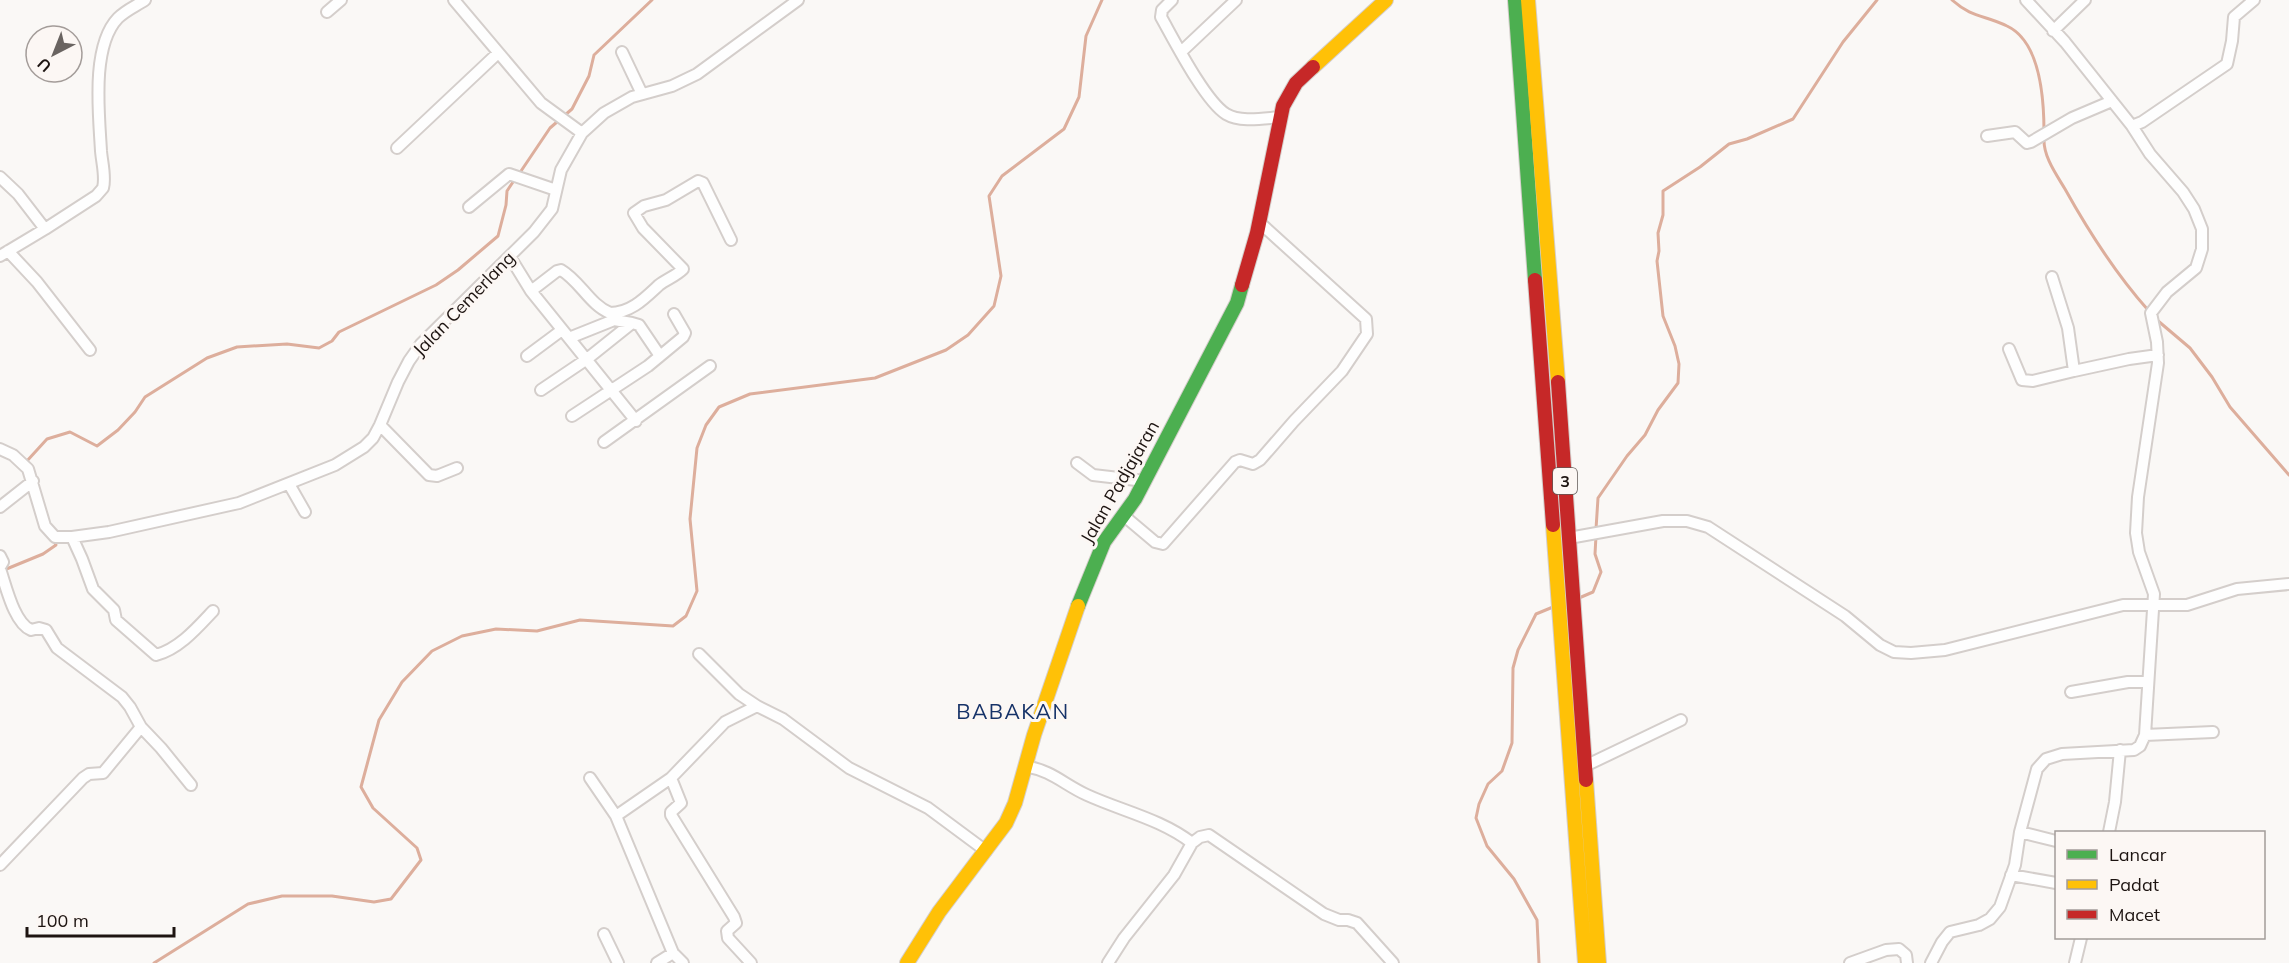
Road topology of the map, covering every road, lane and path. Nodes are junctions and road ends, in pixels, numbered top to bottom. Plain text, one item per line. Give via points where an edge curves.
1 (145, 0) edge
2 (341, 0) edge
3 (453, 0) edge
4 (798, 0) edge
5 (1172, 0) edge
6 (1236, 0) edge
7 (1386, 0) edge
8 (2026, 0) edge
9 (2085, 0) edge
10 (2254, 0) edge
11 (1517, 1) edge
12 (327, 12) dead end
13 (2053, 31) junction
14 (621, 52) dead end
15 (1181, 52) junction
16 (498, 53) junction
17 (1526, 65) junction
18 (642, 94) junction
19 (2112, 101) junction
20 (1281, 117) junction
21 (2132, 126) junction
22 (582, 133) junction
23 (1987, 136) dead end
24 (397, 148) dead end
25 (0, 177) edge
26 (556, 190) junction
27 (469, 207) dead end
28 (1259, 222) junction
29 (45, 229) junction
30 (731, 240) dead end
31 (4, 253) edge
32 (510, 257) junction
33 (2052, 277) dead end
34 (531, 291) junction
35 (674, 314) dead end
36 (632, 323) junction
37 (566, 334) junction
38 (2009, 349) dead end
39 (90, 350) dead end
40 (2158, 355) junction
41 (527, 356) dead end
42 (660, 356) junction
43 (587, 359) junction
44 (710, 366) dead end
45 (2074, 371) junction
46 (541, 390) dead end
47 (612, 391) junction
48 (572, 416) dead end
49 (636, 421) junction
50 (380, 424) junction
51 (604, 442) dead end
52 (0, 449) edge
53 (1077, 463) dead end
54 (457, 468) dead end
55 (33, 481) junction
56 (1145, 481) junction
57 (289, 484) junction
58 (0, 507) edge
59 (305, 512) dead end
60 (1123, 515) junction
61 (72, 537) junction
62 (1569, 538) junction
63 (0, 556) edge
64 (0, 568) edge
65 (2289, 584) edge
66 (2153, 604) junction
67 (213, 611) dead end
68 (699, 654) dead end
69 (2148, 682) junction
70 (2071, 692) dead end
71 (757, 706) junction
72 (1681, 720) dead end
73 (141, 727) junction
74 (2213, 732) dead end
75 (2145, 735) junction
76 (2120, 750) junction
77 (1025, 766) junction
78 (1585, 766) junction
79 (590, 778) dead end
80 (671, 778) junction
81 (191, 785) dead end
82 (616, 816) junction
83 (2109, 831) edge
84 (2020, 832) junction
85 (2055, 841) edge
86 (1192, 843) junction
87 (986, 851) junction
88 (0, 865) edge
89 (2011, 875) junction
90 (2055, 883) edge
91 (604, 934) dead end
92 (2081, 939) edge
93 (673, 952) junction
94 (618, 963) edge
95 (657, 963) edge
96 (682, 963) edge
97 (751, 963) edge
98 (907, 963) edge
99 (1108, 963) edge
100 (1393, 963) edge
101 (1585, 963) edge
102 (1599, 963) edge
103 (1850, 963) edge
104 (1907, 963) edge
105 (1931, 963) edge
106 (2075, 963) edge

1 - 29 street via 116,19 103,45 99,122 104,188
2 - 12 street
3 - 16 street
4 - 18 street, Jalan Cemerlang via 697,74
5 - 15 street via 1161,17
6 - 15 street
7 - 20 main road, Jalan Padjajaran via 1296,83
8 - 13 street
9 - 13 street
10 - 21 street via 2234,17 2227,64
11 - 17 main road, 3
13 - 19 street
14 - 18 street
15 - 20 street via 1217,107 1227,115
16 - 22 street via 541,103
16 - 24 street
17 - 62 main road, 3
17 - 101 main road, 3
18 - 22 street, Jalan Cemerlang via 609,110
19 - 21 street
19 - 23 street via 2031,142 2015,132
20 - 28 main road, Jalan Padjajaran
21 - 40 street via 2183,192 2202,229 2202,249 2196,268 2151,310
22 - 26 street, Jalan Cemerlang via 561,170
25 - 29 street
26 - 27 street via 509,174
26 - 32 street, Jalan Cemerlang via 552,209
28 - 56 main road, Jalan Padjajaran via 1237,303
28 - 60 street via 1366,319 1367,334 1342,371 1260,460 1253,464 1235,462 1163,544 1155,543
29 - 31 street
30 - 34 street via 703,183 698,181 634,213 643,228 683,269 643,301 610,313 561,270
31 - 39 street via 37,282
32 - 34 street
32 - 50 street, Jalan Cemerlang via 421,344 398,382
33 - 45 street via 2068,328
34 - 37 street
35 - 42 street via 686,333
36 - 37 street via 614,320
36 - 42 street via 639,325
36 - 43 street
37 - 41 street
37 - 43 street
38 - 45 street via 2022,380
40 - 45 street
40 - 66 street via 2136,533 2154,594
42 - 47 street
43 - 46 street
43 - 47 street
44 - 49 street
47 - 48 street
47 - 49 street
49 - 51 street
50 - 54 street via 429,475
50 - 57 street, Jalan Cemerlang via 373,438 354,455
52 - 55 street, Jalan Cemerlang via 22,462
53 - 56 street via 1094,475
55 - 58 street
55 - 61 street, Jalan Cemerlang via 45,526 55,537
56 - 60 main road, Jalan Padjajaran
57 - 59 street
57 - 61 street, Jalan Cemerlang via 238,503
60 - 77 main road, Jalan Padjajaran via 1104,542 1085,587
61 - 67 street via 93,589 114,610 116,620 156,655 190,635
62 - 66 street via 1663,521 1688,520 1708,527 1894,652 1968,646 2123,605
62 - 78 main road, 3
63 - 64 street
64 - 73 street via 24,626 46,630 57,648 122,697
65 - 66 street via 2237,589 2187,605
66 - 69 street
68 - 71 street via 739,694
69 - 70 street
69 - 75 street
71 - 80 street via 725,722
71 - 87 street via 783,719 849,768 927,808
72 - 78 street
73 - 81 street
73 - 88 street via 103,773 83,778
74 - 75 street
75 - 76 street via 2134,750
76 - 83 street
76 - 84 street via 2062,754 2046,759 2037,769
77 - 86 street via 1055,775 1085,794 1151,820
77 - 87 main road, Jalan Padjajaran via 1006,823
78 - 102 main road, 3
79 - 82 street
80 - 82 street
80 - 97 street via 681,803 671,815 734,917 736,923 727,931 728,938
82 - 93 street
84 - 85 street
84 - 89 street
86 - 99 street via 1174,875
86 - 100 street via 1209,835 1324,914 1357,923
87 - 98 main road, Jalan Padjajaran
89 - 90 street
89 - 105 street via 1996,914 1979,925 1950,932
91 - 94 street
92 - 106 street
93 - 95 street
93 - 96 street
103 - 104 street via 1899,949 1906,955

